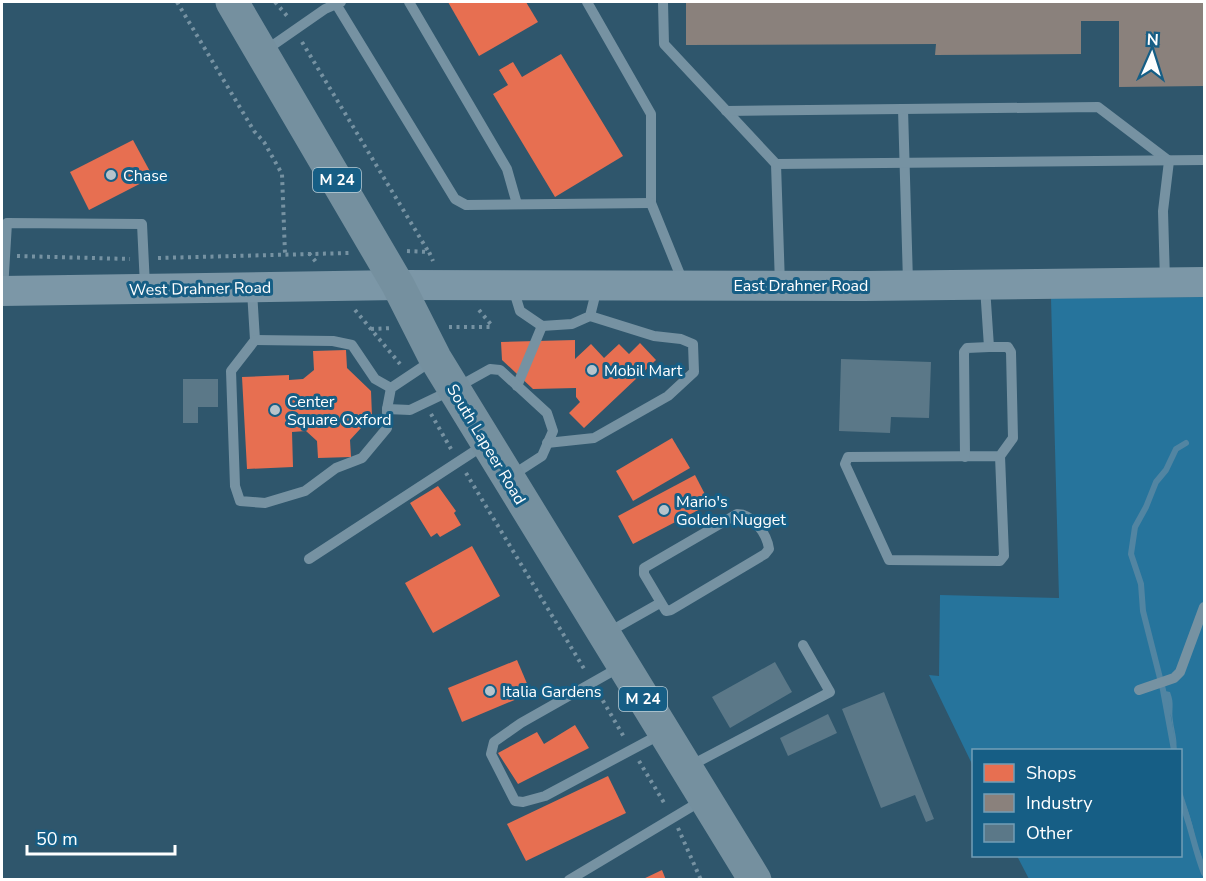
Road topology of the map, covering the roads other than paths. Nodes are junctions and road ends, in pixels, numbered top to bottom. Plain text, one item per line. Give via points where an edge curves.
1 (232, 2) edge
2 (409, 2) edge
3 (587, 2) edge
4 (663, 2) edge
5 (338, 3) edge
6 (263, 52) junction
7 (903, 109) junction
8 (726, 111) junction
9 (1169, 160) junction
10 (1204, 160) edge
11 (906, 163) junction
12 (776, 164) junction
13 (651, 203) junction
14 (518, 204) junction
15 (1204, 282) edge
16 (1165, 283) junction
17 (985, 284) junction
18 (398, 285) junction
19 (513, 285) junction
20 (598, 285) junction
21 (684, 285) junction
22 (780, 285) junction
23 (908, 285) junction
24 (251, 287) junction
25 (145, 289) junction
26 (2, 291) edge
27 (590, 316) junction
28 (542, 326) junction
29 (255, 340) junction
30 (988, 347) junction
31 (435, 358) junction
32 (517, 386) junction
33 (391, 388) junction
34 (454, 389) junction
35 (387, 409) junction
36 (487, 443) junction
37 (548, 443) junction
38 (1000, 456) junction
39 (965, 457) junction
40 (508, 478) junction
41 (309, 560) dead end
42 (660, 603) junction
43 (1204, 608) edge
44 (604, 635) junction
45 (803, 645) dead end
46 (623, 666) junction
47 (1139, 690) dead end
48 (663, 733) junction
49 (685, 768) junction
50 (704, 799) junction
51 (569, 879) edge
52 (755, 879) edge

1 - 6 main road, South Lapeer Road / M 24
2 - 14 lane via 507,169
3 - 13 lane via 651,114
4 - 8 lane via 664,44
5 - 6 lane
5 - 14 lane via 454,199 466,205
6 - 18 main road, South Lapeer Road / M 24
7 - 8 lane
7 - 9 lane via 1098,107
7 - 11 lane
8 - 12 lane
9 - 10 lane
9 - 11 lane
9 - 16 lane via 1163,211
11 - 12 lane
11 - 23 lane
12 - 22 lane
13 - 14 lane
13 - 21 lane
15 - 16 street, East Drahner Road
16 - 17 street, East Drahner Road
17 - 23 street, East Drahner Road
17 - 30 lane
18 - 19 street, East Drahner Road
18 - 24 street, West Drahner Road
18 - 31 main road, South Lapeer Road / M 24
19 - 20 street, East Drahner Road
19 - 28 lane via 520,311
20 - 21 street, East Drahner Road
20 - 27 lane
21 - 22 street, East Drahner Road
22 - 23 street, East Drahner Road
24 - 25 street, West Drahner Road
24 - 29 lane
25 - 26 street, West Drahner Road
25 - 26 lane via 141,224 7,223
27 - 28 lane via 572,324
27 - 37 lane via 693,344 694,372 668,396 594,438
28 - 32 lane
29 - 33 lane via 333,341 352,345 375,379
29 - 35 lane via 231,371 240,501 265,503 305,491 336,468 362,458 387,428
30 - 38 lane via 1008,347 1011,352 1012,438
30 - 39 lane via 968,348 964,352
31 - 33 lane
31 - 34 main road, South Lapeer Road / M 24
32 - 34 lane via 500,370 490,369
32 - 37 lane via 547,413 553,431
33 - 35 lane
34 - 35 lane via 410,410
34 - 36 main road, South Lapeer Road / M 24
36 - 40 main road, South Lapeer Road / M 24
36 - 41 lane
37 - 40 lane via 542,456
38 - 39 lane
38 - 39 lane via 1003,559 889,560 845,464 848,457
40 - 44 main road, South Lapeer Road / M 24
42 - 42 lane via 666,611 670,610 765,554 768,542 754,521 737,514 644,568
42 - 44 lane
43 - 47 lane via 1180,672 1174,678
44 - 46 main road, South Lapeer Road / M 24
45 - 49 lane via 830,692
46 - 48 main road, South Lapeer Road / M 24
46 - 48 lane via 494,742 491,754 515,801 545,796
48 - 49 main road, South Lapeer Road / M 24
49 - 50 main road, South Lapeer Road / M 24
50 - 51 lane
50 - 52 main road, South Lapeer Road / M 24

